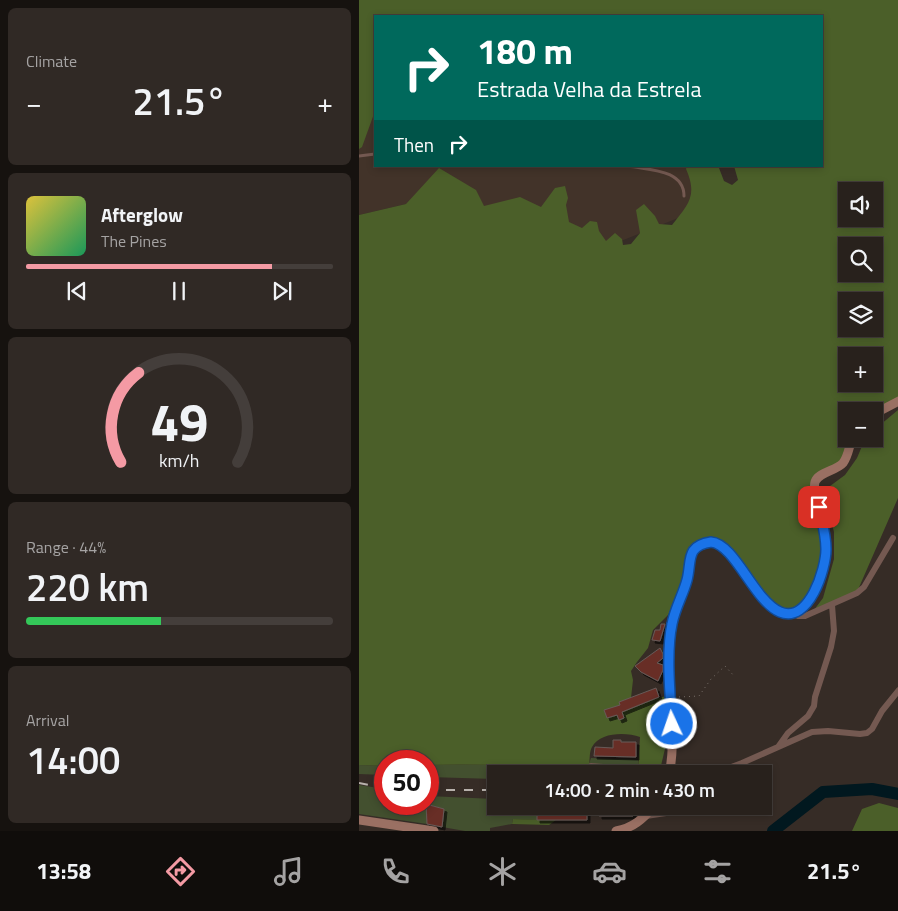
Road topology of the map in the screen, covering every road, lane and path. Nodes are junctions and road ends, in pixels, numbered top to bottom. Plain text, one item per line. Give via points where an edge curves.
1 (374, 154) edge
2 (359, 156) edge
3 (634, 167) edge
4 (685, 196) dead end
5 (898, 401) edge
6 (883, 409) edge
7 (850, 447) edge
8 (893, 538) dead end
9 (831, 605) junction
10 (790, 614) junction
11 (735, 677) dead end
12 (898, 690) edge
13 (670, 697) junction
14 (777, 748) junction
15 (671, 765) edge
16 (737, 765) edge
17 (653, 815) edge
18 (646, 816) joint
19 (359, 820) edge
20 (417, 829) edge
21 (434, 831) edge
22 (616, 831) edge

1 - 2 lane
3 - 4 lane via 675,177 683,185
5 - 6 main road
7 - 10 main road via 842,464 819,476 815,482 826,537 826,558 813,595
8 - 9 street via 863,587 851,597
9 - 10 street via 805,616
9 - 14 street via 834,631 814,706
10 - 13 main road via 767,602 723,546 711,542 697,547 691,554 687,582 670,633
11 - 13 path via 725,666 699,696
12 - 14 street via 871,730 862,734 828,730 812,732
13 - 15 main road
14 - 16 street
17 - 18 street
18 - 22 main road via 627,829
19 - 20 main road
20 - 21 main road

